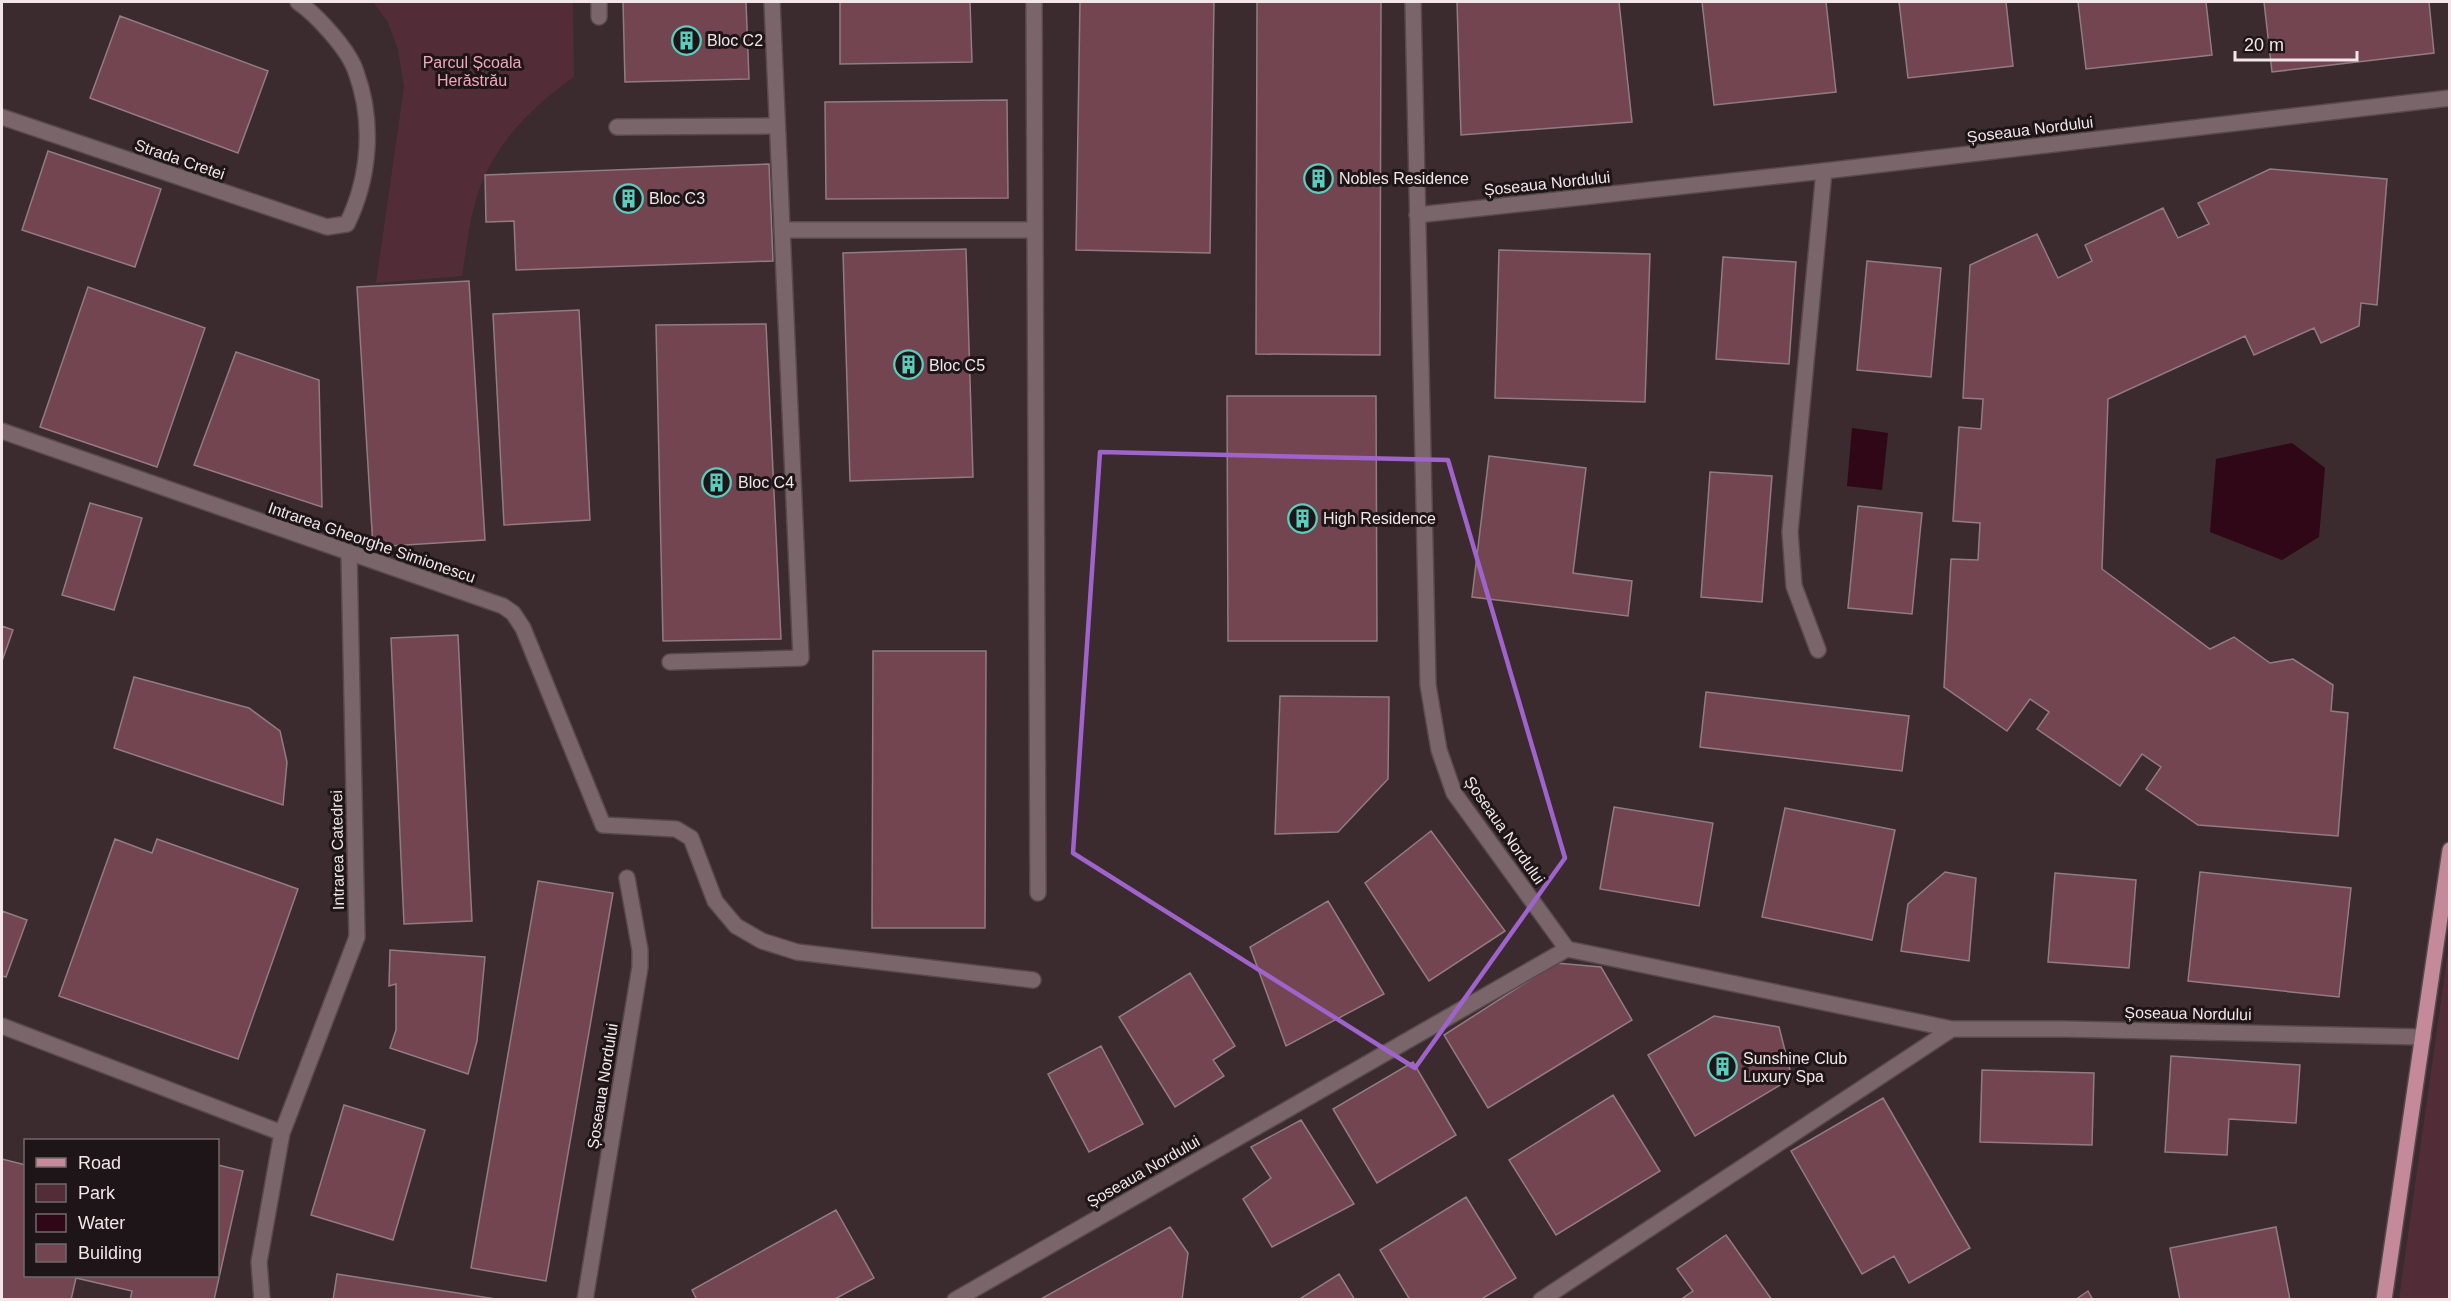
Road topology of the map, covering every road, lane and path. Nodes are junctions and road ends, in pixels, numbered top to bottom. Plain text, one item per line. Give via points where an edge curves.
1 (298, 2) edge
2 (772, 2) edge
3 (1034, 2) edge
4 (1413, 2) edge
5 (2450, 98) edge
6 (2, 117) edge
7 (777, 126) junction
8 (617, 127) dead end
9 (1824, 171) junction
10 (1417, 214) junction
11 (782, 230) junction
12 (1035, 230) junction
13 (2, 431) edge
14 (350, 553) junction
15 (1818, 650) dead end
16 (670, 662) dead end
17 (2450, 850) edge
18 (627, 878) dead end
19 (1038, 893) dead end
20 (1567, 949) junction
21 (1033, 980) dead end
22 (2, 1026) edge
23 (1952, 1029) junction
24 (2423, 1037) junction
25 (282, 1133) junction
26 (262, 1299) edge
27 (585, 1299) edge
28 (955, 1299) edge
29 (1541, 1299) edge
30 (2384, 1299) edge

1 - 6 street, Strada Cretei via 318,16 356,70 369,127 359,200 347,224 327,227
2 - 7 street
3 - 12 street
4 - 10 street
5 - 9 street, Șoseaua Nordului
7 - 8 street
7 - 11 street
9 - 10 street, Șoseaua Nordului
9 - 15 street via 1790,532 1794,586
10 - 20 street, Șoseaua Nordului via 1428,685 1439,750 1454,794
11 - 12 street
11 - 16 street via 801,658
12 - 19 street
13 - 14 street, Intrarea Gheorghe Simionescu
14 - 21 street, Intrarea Gheorghe Simionescu via 513,613 523,628 603,825 675,829 691,838 715,901 736,926 762,941 797,952
14 - 25 street, Intrarea Catedrei via 357,937
17 - 24 main road
18 - 27 street, Șoseaua Nordului via 640,967
20 - 23 street, Șoseaua Nordului
20 - 28 street, Șoseaua Nordului
22 - 25 street
23 - 24 street, Șoseaua Nordului
23 - 29 street
24 - 30 main road
25 - 26 street, Intrarea Catedrei via 259,1262

